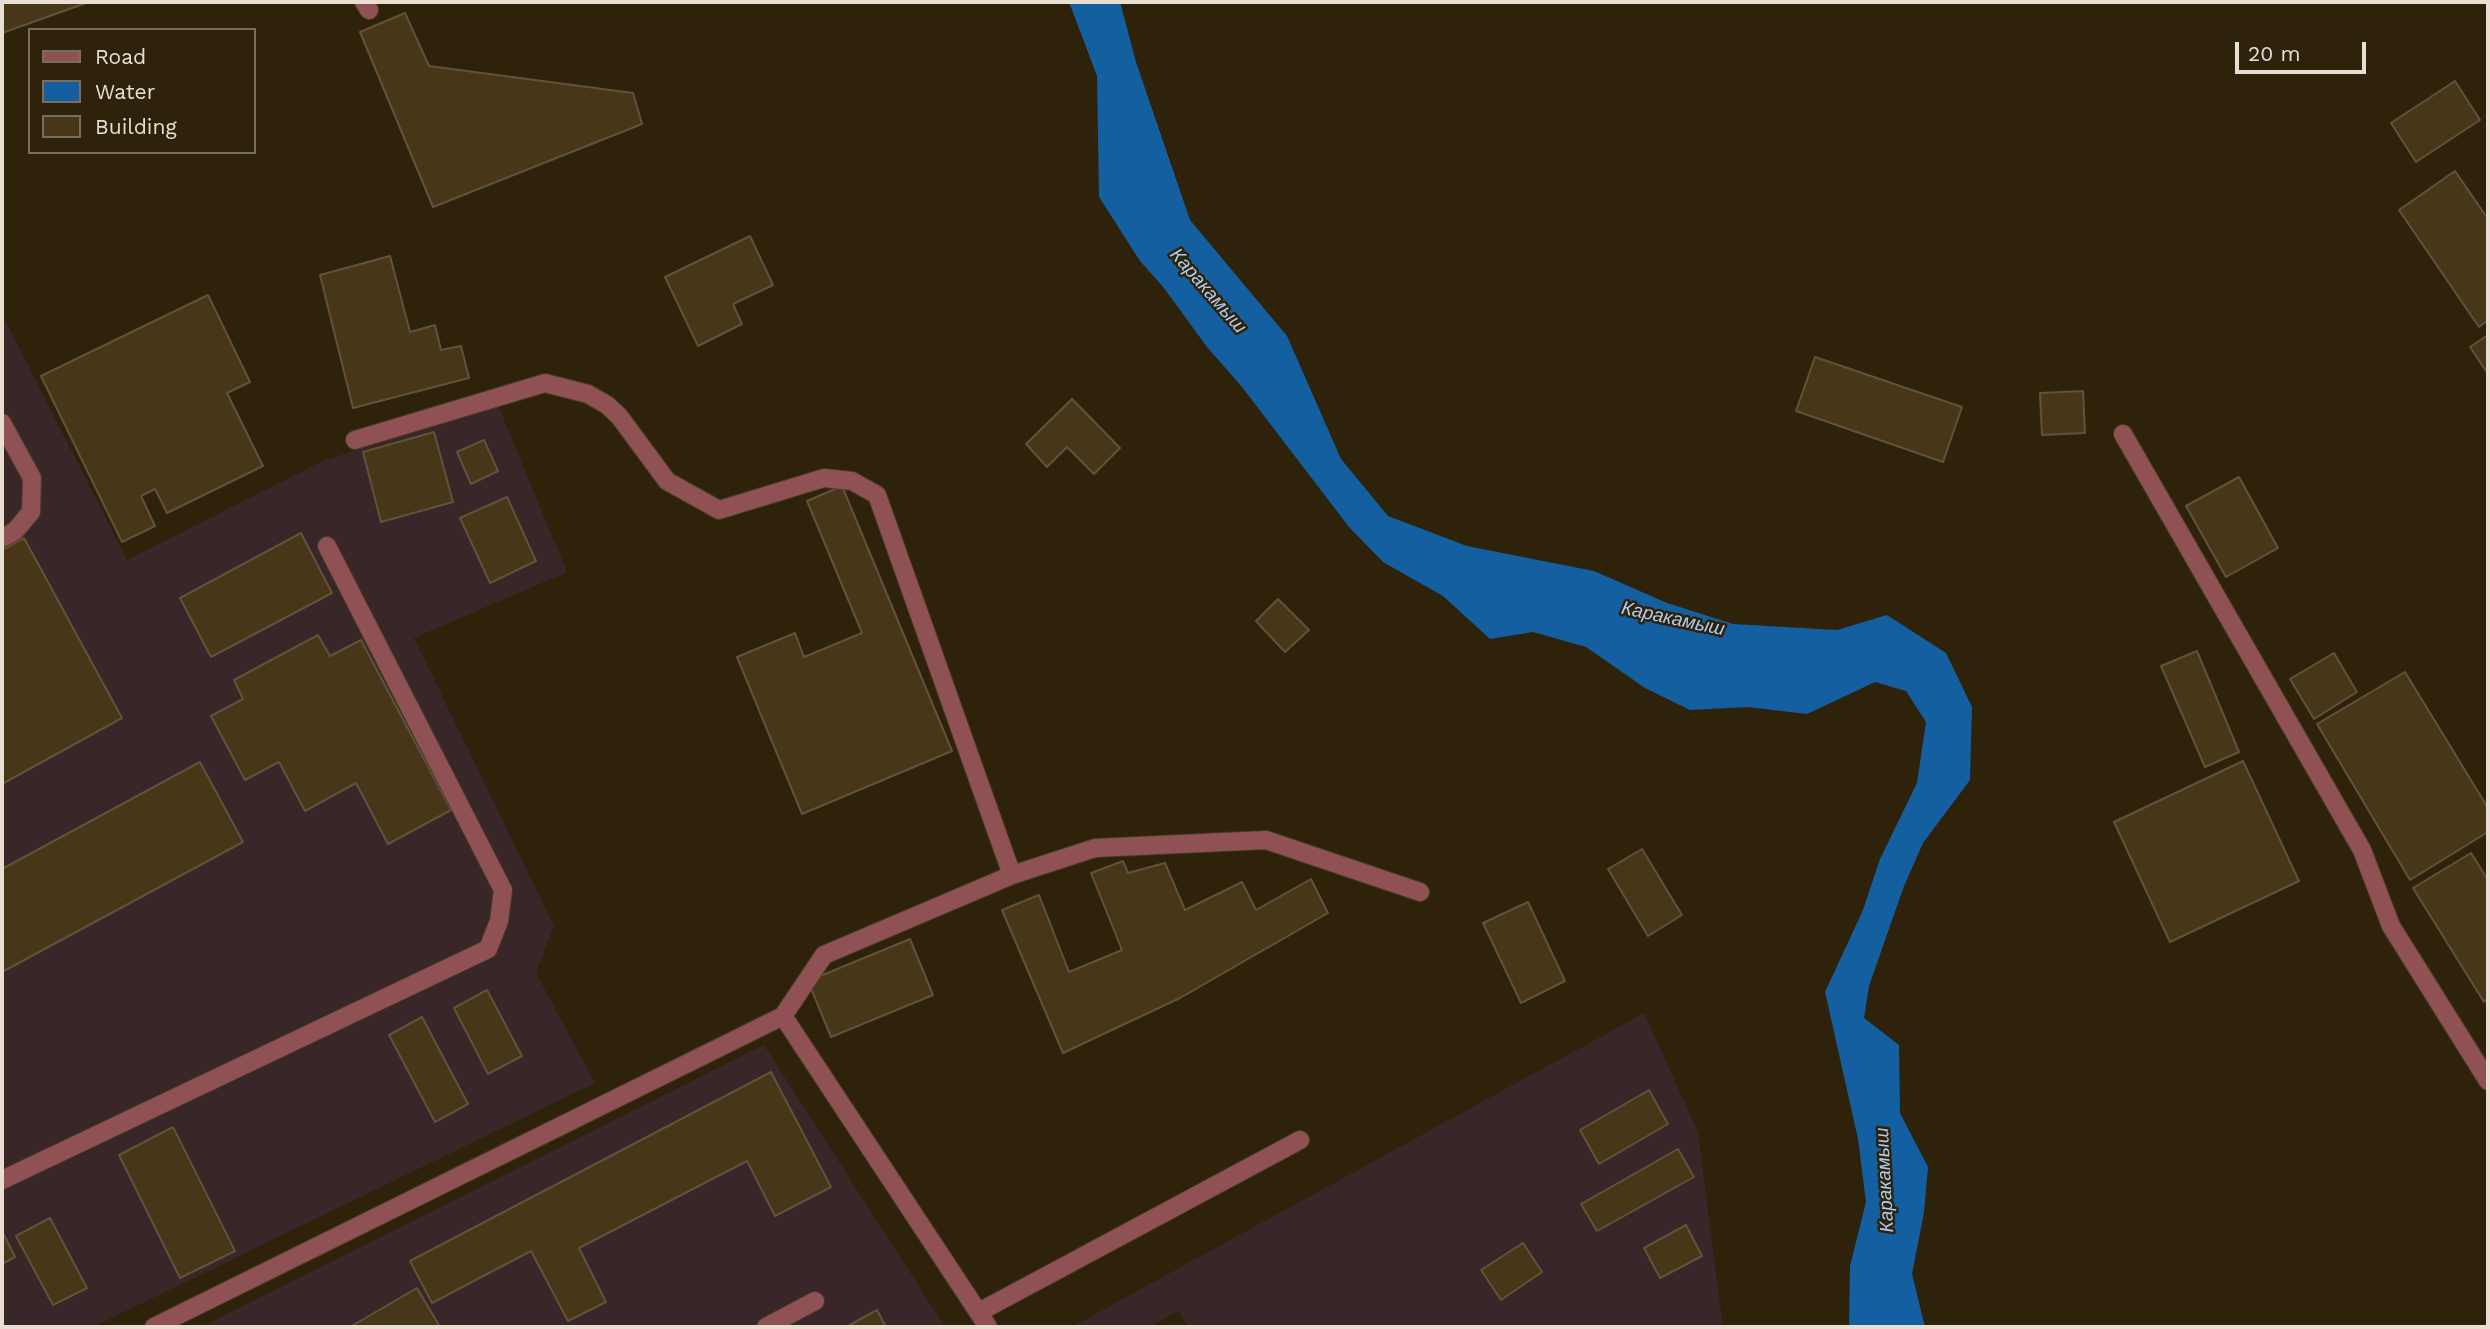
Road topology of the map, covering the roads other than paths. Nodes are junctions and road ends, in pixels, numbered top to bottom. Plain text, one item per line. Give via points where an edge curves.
1 (2, 423) edge
2 (2123, 434) dead end
3 (355, 440) dead end
4 (2, 538) edge
5 (327, 546) dead end
6 (1012, 875) junction
7 (1420, 892) dead end
8 (783, 1016) junction
9 (2488, 1082) edge
10 (1300, 1140) dead end
11 (2, 1180) edge
12 (814, 1301) dead end
13 (984, 1319) edge
14 (155, 1327) edge
15 (766, 1327) edge

1 - 4 street via 32,478 31,512
2 - 9 street via 2362,850 2391,926
3 - 6 street via 545,383 588,394 607,405 667,481 719,510 824,478 852,481 877,495
5 - 11 street via 503,890 499,920 488,949
6 - 7 street via 1095,848 1266,840
6 - 8 street via 824,955
8 - 13 street
8 - 14 street
10 - 13 street
12 - 15 street

